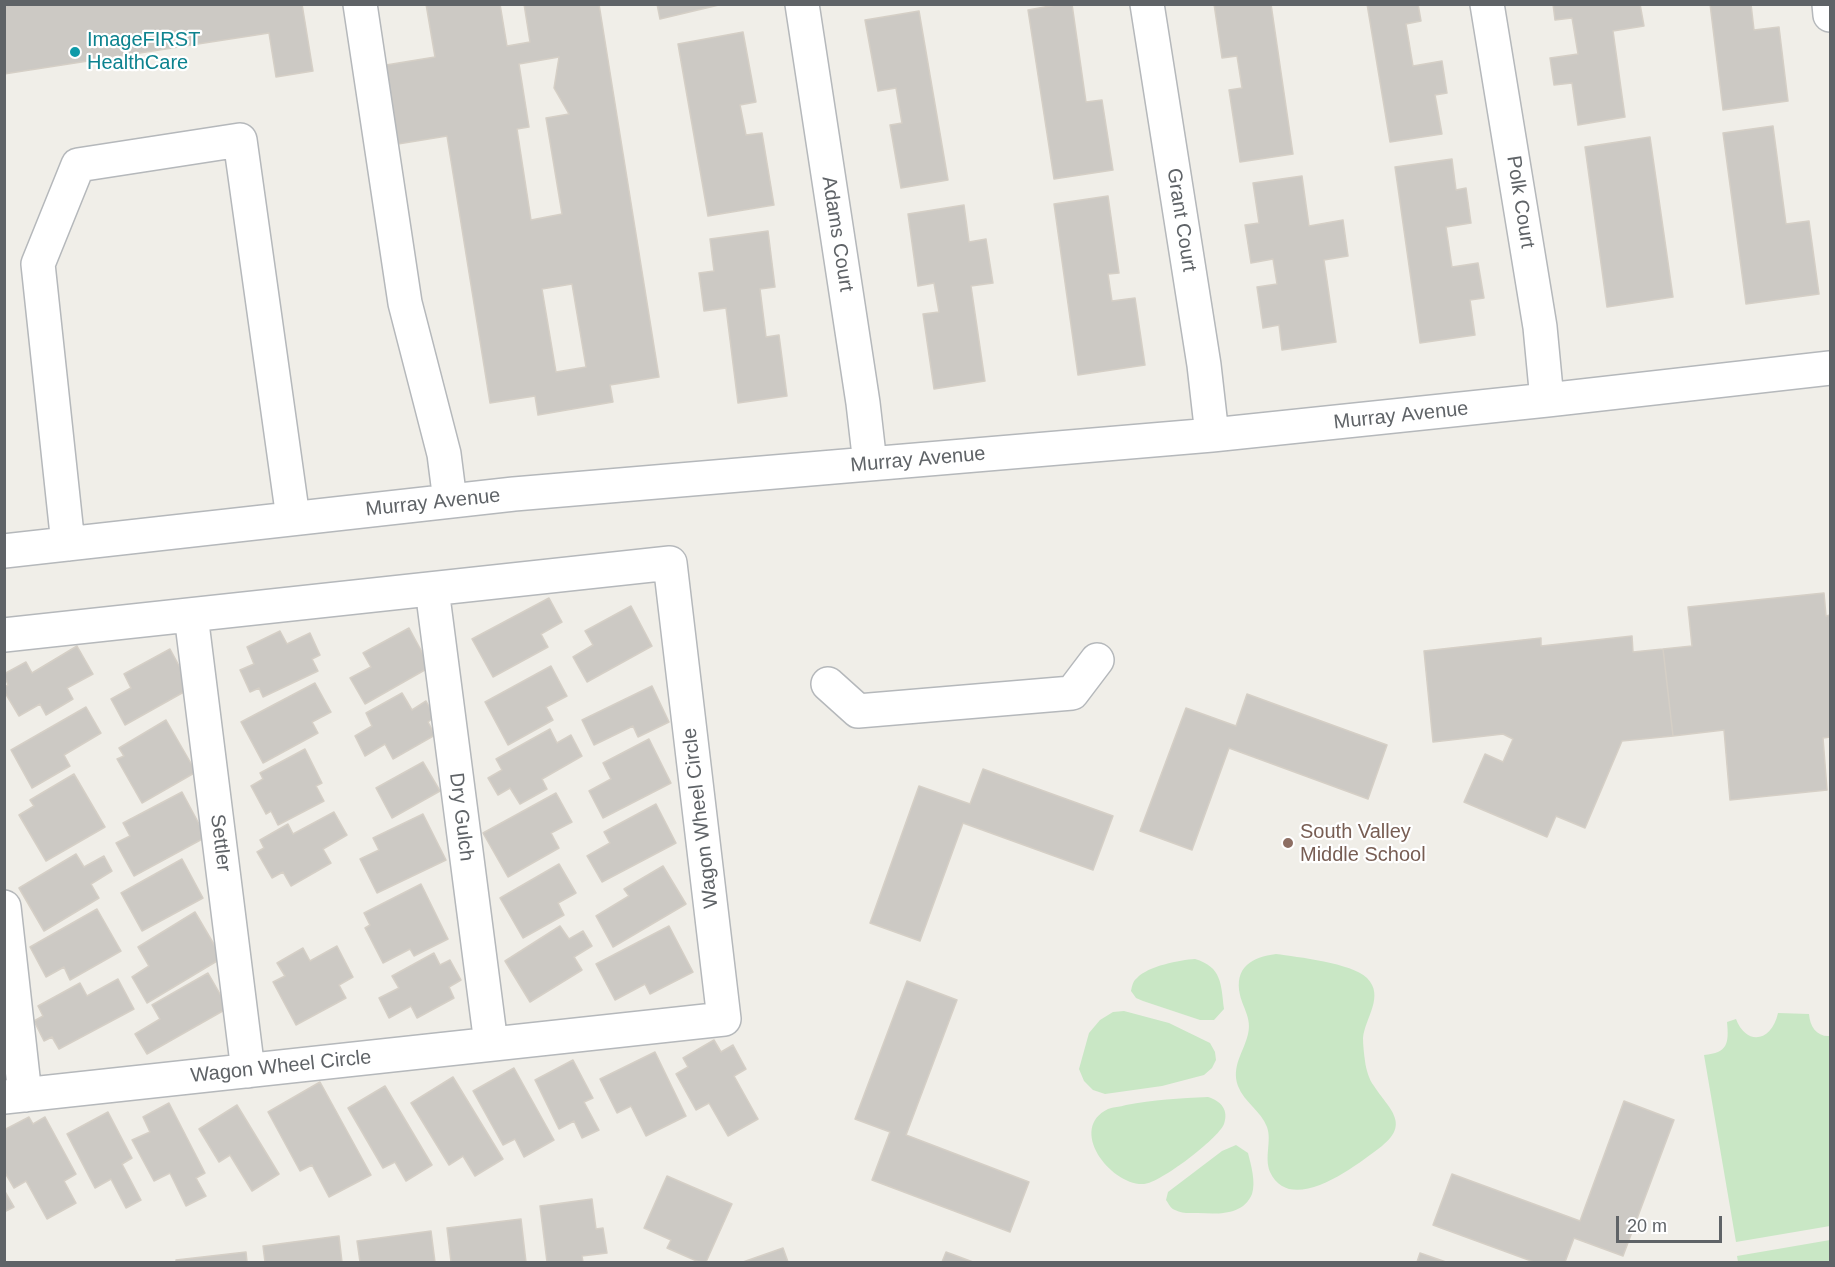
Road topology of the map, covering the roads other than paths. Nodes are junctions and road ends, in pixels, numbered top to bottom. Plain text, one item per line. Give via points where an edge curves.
1 (360, 4) edge
2 (802, 4) edge
3 (1147, 4) edge
4 (1487, 4) edge
5 (1829, 4) edge
6 (1830, 15) edge
7 (1830, 368) edge
8 (1548, 400) junction
9 (1212, 435) junction
10 (870, 464) junction
11 (450, 501) junction
12 (293, 518) junction
13 (68, 544) junction
14 (4, 551) edge
15 (432, 589) junction
16 (191, 615) junction
17 (4, 635) edge
18 (1097, 660) dead end
19 (828, 684) dead end
20 (4, 907) edge
21 (490, 1044) junction
22 (248, 1071) junction
23 (15, 1096) edge

1 - 11 street via 405,303 444,454
2 - 10 street, Adams Court
3 - 9 street, Grant Court
4 - 8 street, Polk Court via 1540,327
5 - 6 street
7 - 8 street, Murray Avenue
8 - 9 street, Murray Avenue
9 - 10 street, Murray Avenue
10 - 11 street, Murray Avenue
11 - 12 street, Murray Avenue
12 - 13 street, Murray Avenue
12 - 13 street via 240,140 78,165 38,264
13 - 14 street, Murray Avenue
15 - 16 street, Wagon Wheel Circle
15 - 21 street, Dry Gulch
15 - 21 street, Wagon Wheel Circle via 670,563 724,1019
16 - 17 street, Wagon Wheel Circle
16 - 22 street, Settler
18 - 19 street via 1072,693 858,711
20 - 23 street
21 - 22 street, Wagon Wheel Circle
22 - 23 street, Wagon Wheel Circle

